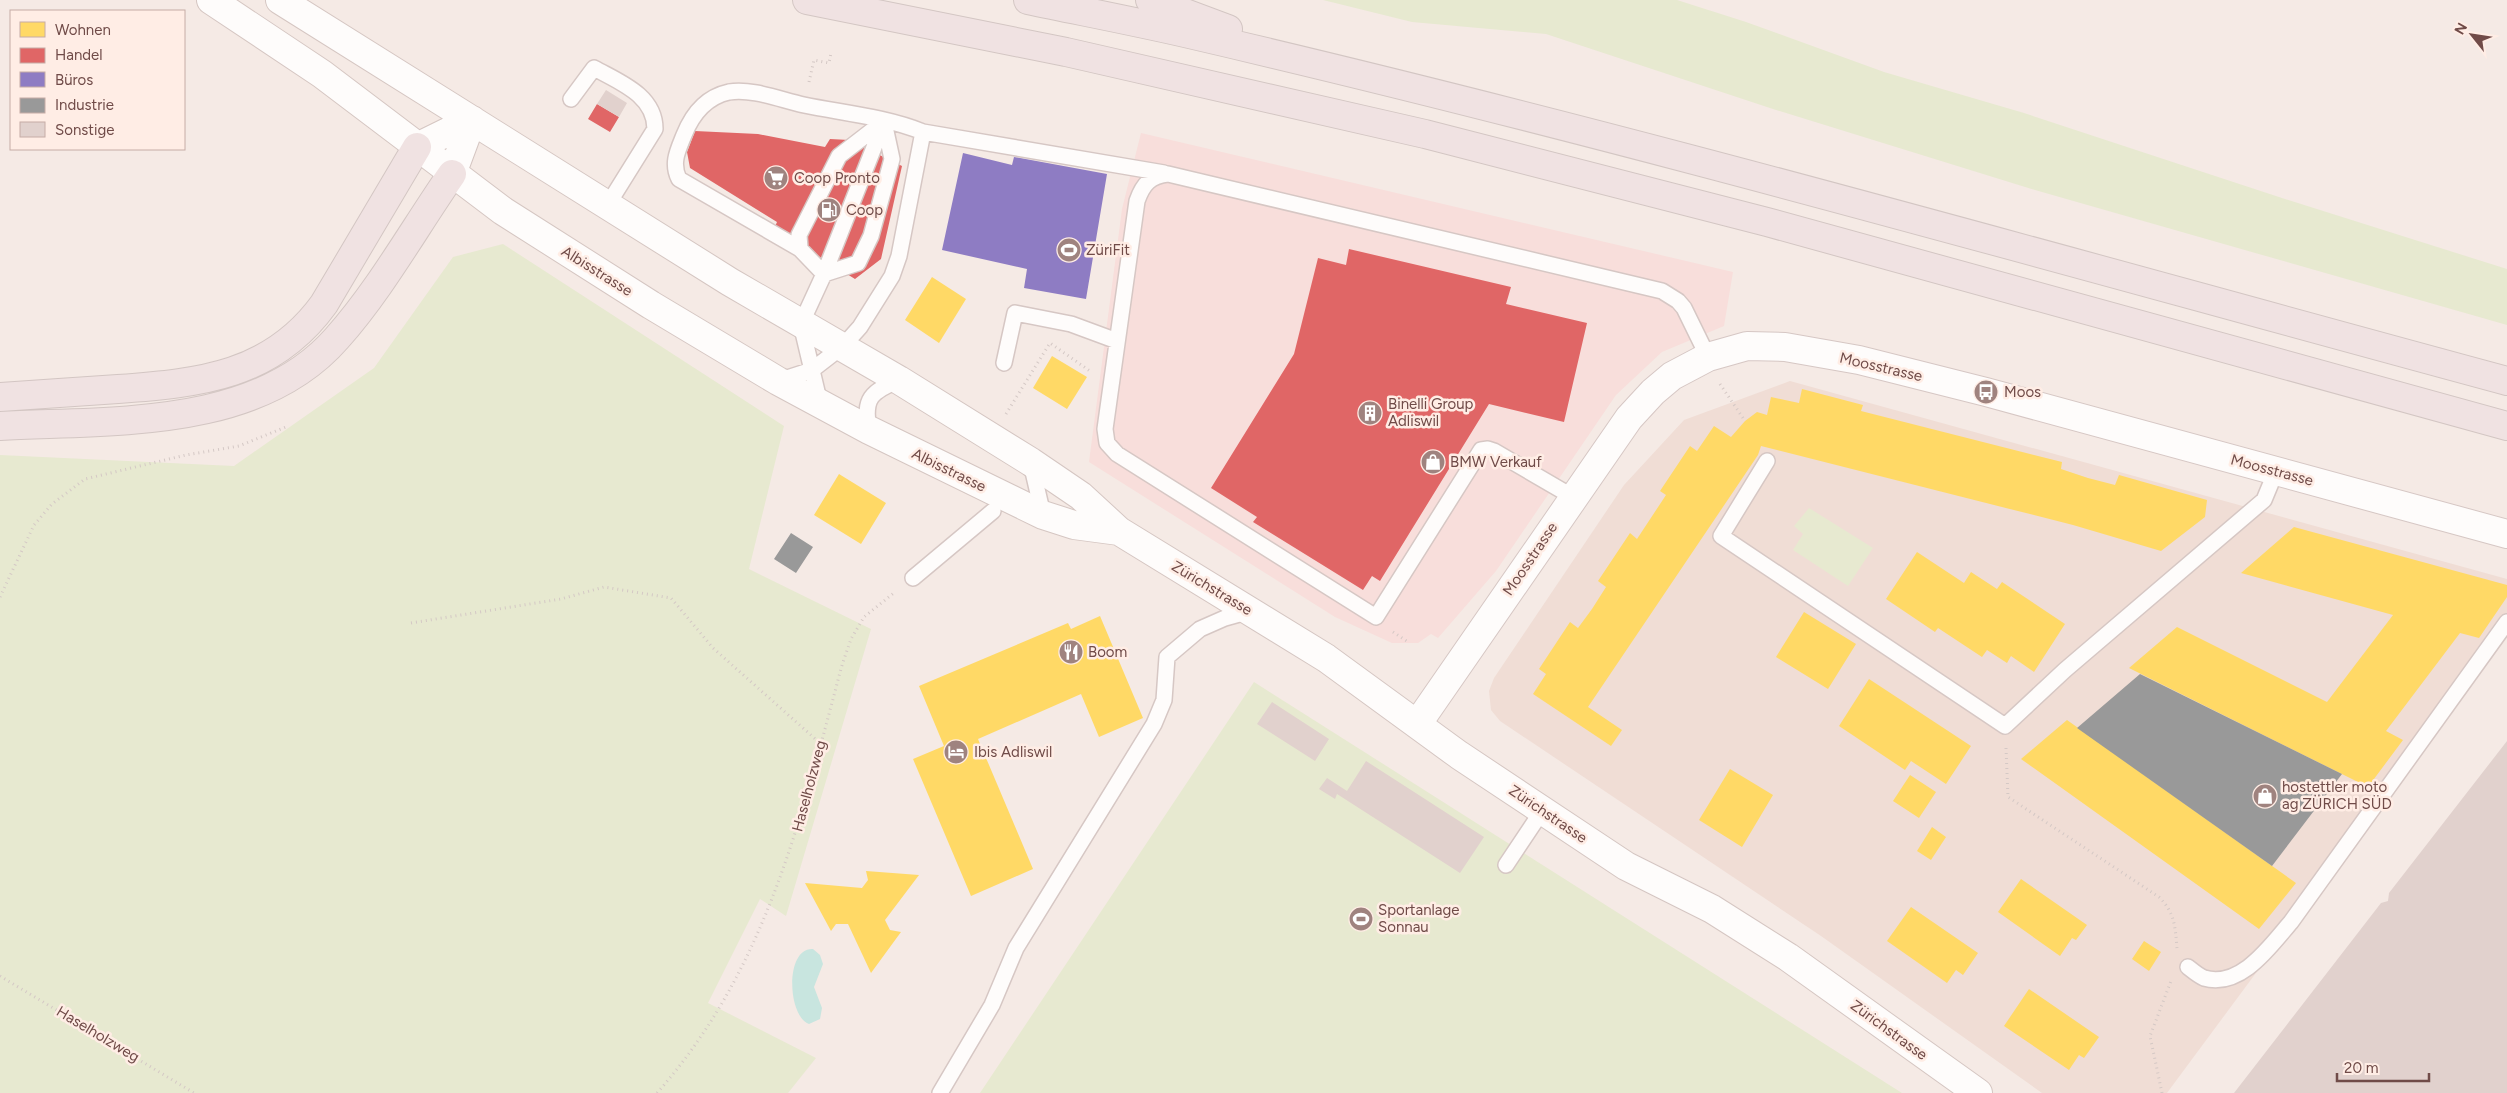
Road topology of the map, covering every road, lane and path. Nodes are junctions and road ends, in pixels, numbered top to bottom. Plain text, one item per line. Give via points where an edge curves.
1 (211, 0) edge
2 (280, 0) edge
3 (806, 0) edge
4 (1028, 0) edge
5 (1150, 0) edge
6 (831, 53) dead end
7 (815, 60) dead end
8 (1312, 63) junction
9 (571, 99) dead end
10 (472, 120) junction
11 (884, 122) junction
12 (923, 132) junction
13 (417, 147) junction
14 (452, 174) junction
15 (1168, 174) junction
16 (607, 206) junction
17 (800, 249) junction
18 (824, 274) junction
19 (801, 324) junction
20 (1118, 341) junction
21 (843, 346) junction
22 (1708, 356) junction
23 (1004, 363) dead end
24 (812, 370) junction
25 (899, 380) junction
26 (778, 381) junction
27 (2507, 381) edge
28 (1719, 383) dead end
29 (1111, 385) junction
30 (0, 397) edge
31 (820, 404) junction
32 (1004, 416) dead end
33 (1744, 421) dead end
34 (0, 426) edge
35 (2507, 426) edge
36 (286, 427) dead end
37 (869, 430) junction
38 (1031, 462) junction
39 (1767, 462) dead end
40 (2276, 471) junction
41 (1573, 497) junction
42 (1001, 506) junction
43 (1044, 515) junction
44 (1119, 531) junction
45 (2507, 534) edge
46 (913, 578) joint
47 (0, 597) edge
48 (1250, 611) junction
49 (2507, 622) edge
50 (412, 623) dead end
51 (1418, 723) junction
52 (2005, 726) junction
53 (821, 744) junction
54 (1542, 811) junction
55 (1506, 865) dead end
56 (2176, 955) dead end
57 (2188, 968) dead end
58 (0, 976) edge
59 (2171, 978) dead end
60 (1971, 1091) edge
61 (194, 1093) edge
62 (657, 1093) edge
63 (940, 1093) edge
64 (2162, 1093) edge

1 - 13 main road, Albisstrasse via 322,74
2 - 10 main road
3 - 35 highway via 1066,52 1425,134 1767,222
4 - 8 highway via 1180,31
5 - 8 highway
6 - 7 path via 829,63
8 - 27 highway via 1759,176
9 - 16 lane via 594,68 638,93 655,118 655,129
10 - 13 main road
10 - 14 main road
10 - 16 main road
11 - 12 lane
11 - 17 lane via 839,156 799,234
11 - 17 lane via 744,92 717,96 695,114 675,158 679,179
11 - 18 lane
11 - 18 lane via 892,160 872,236 858,263
12 - 15 lane
12 - 21 lane via 896,265 860,326
13 - 14 main road, Albisstrasse
13 - 30 highway via 324,304 290,342 269,356 238,370 190,383
14 - 26 main road, Albisstrasse via 503,211 642,300
14 - 34 highway via 337,339 306,368 277,387 238,402 186,413
15 - 20 lane via 1155,175 1147,181 1137,201
15 - 22 lane via 1662,291 1684,308
16 - 19 main road
17 - 18 lane
18 - 19 lane
19 - 21 main road
19 - 24 lane
20 - 23 lane via 1071,324 1015,313
20 - 29 lane
21 - 24 lane
21 - 25 main road
22 - 40 main road, Moosstrasse via 1747,346 1766,345 1859,360
22 - 41 main road, Moosstrasse via 1672,376 1653,392 1629,418
24 - 26 lane
24 - 31 lane
25 - 37 lane via 870,397 866,406
25 - 38 main road
26 - 31 main road, Albisstrasse
28 - 33 path
29 - 32 path via 1050,343
29 - 41 lane via 1105,429 1107,443 1116,454 1376,616 1481,450 1494,451
31 - 37 main road, Albisstrasse
36 - 47 path via 239,446 85,479 52,504 34,525
37 - 42 main road, Albisstrasse
38 - 43 lane
38 - 44 main road, Zürichstrasse via 1081,496
39 - 52 lane via 1721,536
40 - 45 main road, Moosstrasse
40 - 52 lane via 2264,500 2065,670
41 - 51 main road, Moosstrasse
42 - 43 main road, Zürichstrasse
42 - 46 lane
43 - 44 main road, Zürichstrasse via 1074,525
44 - 48 main road, Zürichstrasse
46 - 53 path, Haselholzweg via 864,618 851,639
48 - 51 main road, Zürichstrasse via 1326,658
48 - 63 lane via 1224,618 1200,630 1167,657 1164,700 1154,724 1016,948 992,1005
49 - 57 lane via 2291,922 2270,946 2249,967 2225,980 2204,978
50 - 53 path via 561,599 604,587 672,598 713,648
51 - 54 main road, Zürichstrasse
52 - 56 path via 2008,797 2160,897 2170,908 2175,925
53 - 62 path, Haselholzweg via 796,834 770,907 735,979 695,1044
54 - 55 lane
54 - 60 main road, Zürichstrasse via 1626,866 1712,909 1788,957
58 - 61 path, Haselholzweg
59 - 64 path via 2150,1036

